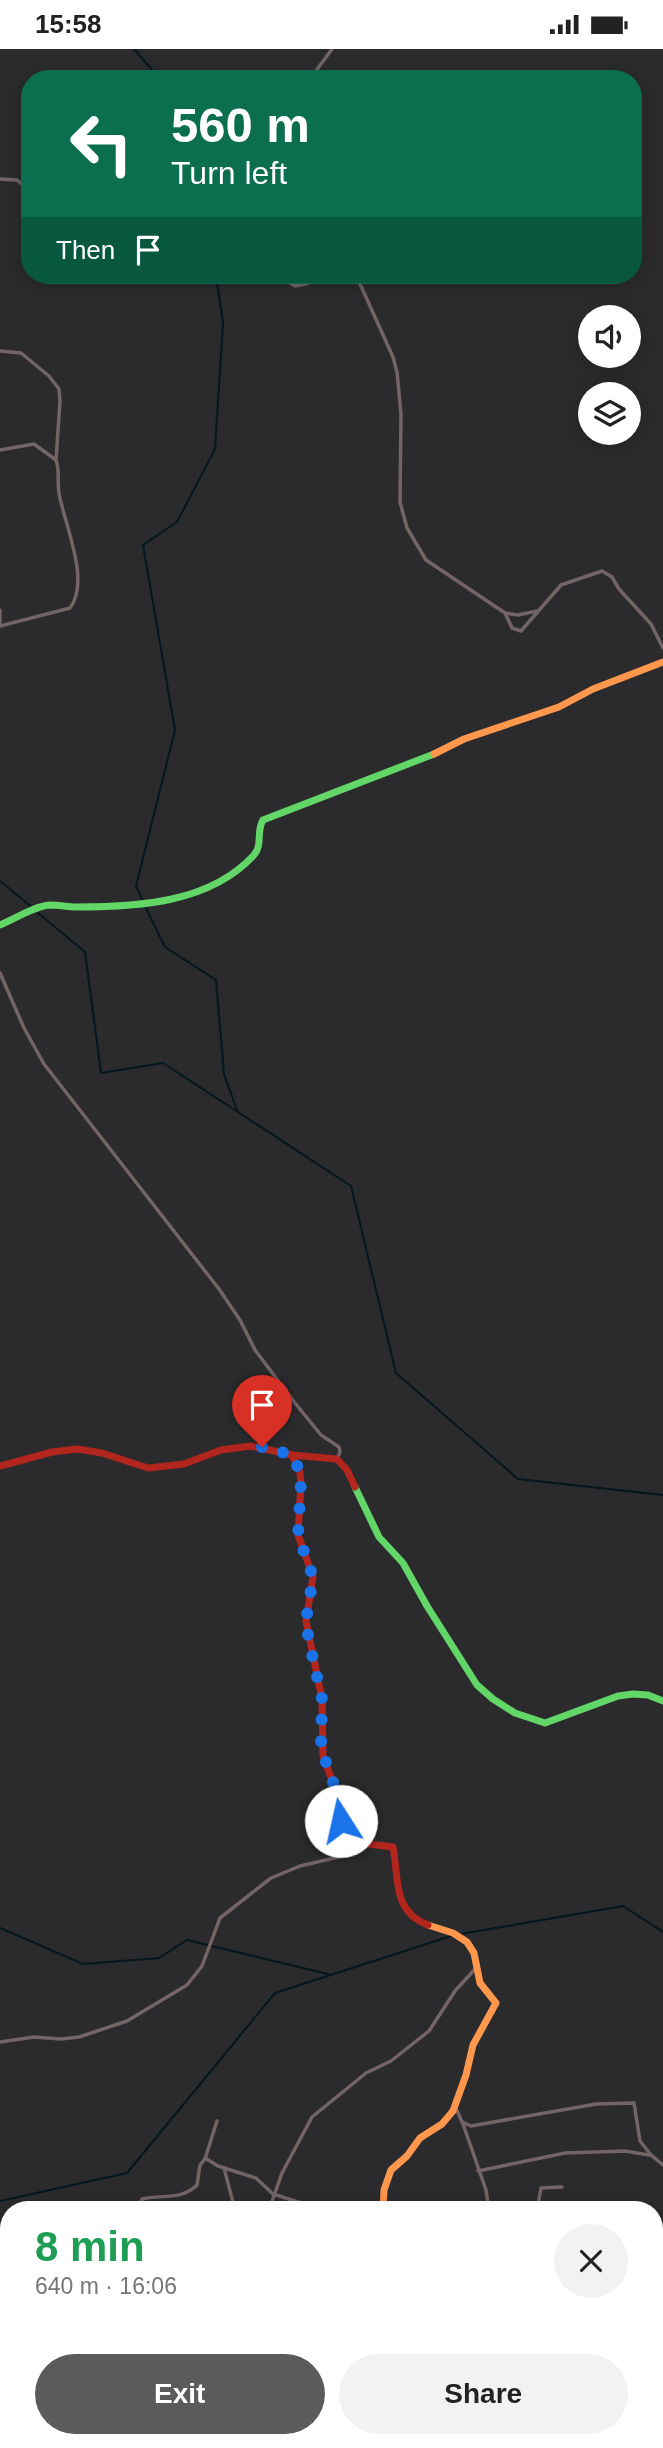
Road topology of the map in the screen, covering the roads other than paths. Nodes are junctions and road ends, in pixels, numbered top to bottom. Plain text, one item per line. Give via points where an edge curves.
1 (332, 49) edge
2 (317, 70) edge
3 (0, 179) edge
4 (21, 183) edge
5 (360, 284) edge
6 (0, 352) edge
7 (0, 450) edge
8 (56, 460) junction
9 (0, 610) edge
10 (539, 610) junction
11 (505, 613) junction
12 (0, 625) edge
13 (663, 648) edge
14 (663, 663) edge
15 (0, 925) edge
16 (0, 973) edge
17 (292, 1455) junction
18 (337, 1459) junction
19 (0, 1466) edge
20 (663, 1702) edge
21 (369, 1844) junction
22 (477, 1966) junction
23 (0, 2042) edge
24 (454, 2105) junction
25 (217, 2120) dead end
26 (462, 2122) junction
27 (651, 2155) junction
28 (205, 2158) junction
29 (663, 2165) edge
30 (224, 2168) junction
31 (478, 2171) junction
32 (562, 2187) dead end
33 (273, 2194) junction
34 (141, 2201) edge
35 (233, 2201) edge
36 (271, 2201) edge
37 (295, 2201) edge
38 (384, 2201) edge
39 (488, 2201) edge
40 (539, 2201) edge
41 (385, 2448) edge
42 (410, 2448) edge

1 - 2 street
3 - 4 street
5 - 11 street via 397,372 400,502 407,528 426,559
6 - 8 street via 21,352 59,389
7 - 8 street via 31,443
8 - 12 street via 76,560 74,603 63,611
9 - 12 street
10 - 11 street
10 - 11 street via 521,631 512,628
10 - 13 street via 564,583 602,571 612,576 651,624
14 - 15 street via 263,820 256,853 233,874 201,891 144,904 48,905
16 - 18 street via 44,1064 219,1289 295,1403 321,1435 340,1447
17 - 18 street
17 - 19 street via 250,1446 221,1450 184,1464 148,1468 77,1449
17 - 21 street via 301,1482 298,1535 313,1577 306,1621 322,1699 321,1748 344,1828
18 - 20 street via 347,1470 379,1537 403,1563 470,1676 493,1699 545,1723 621,1695 641,1694
21 - 22 street via 394,1847 406,1912 460,1936 473,1949
21 - 23 street via 271,1878 220,1918 202,1966 187,1985 127,2021 79,2037
22 - 24 street via 480,1982 496,2003 473,2045
22 - 33 street via 429,2031 312,2117
24 - 26 street
24 - 38 street via 447,2119 420,2138 391,2170
25 - 28 street
26 - 27 street via 477,2126 596,2104 634,2102 640,2141
26 - 31 street
27 - 29 street
27 - 31 street via 565,2153
28 - 30 street
28 - 34 street via 194,2188 175,2197
30 - 33 street via 256,2178
30 - 35 street
31 - 39 street
32 - 40 street via 541,2188
33 - 36 street
33 - 37 street
41 - 42 street

